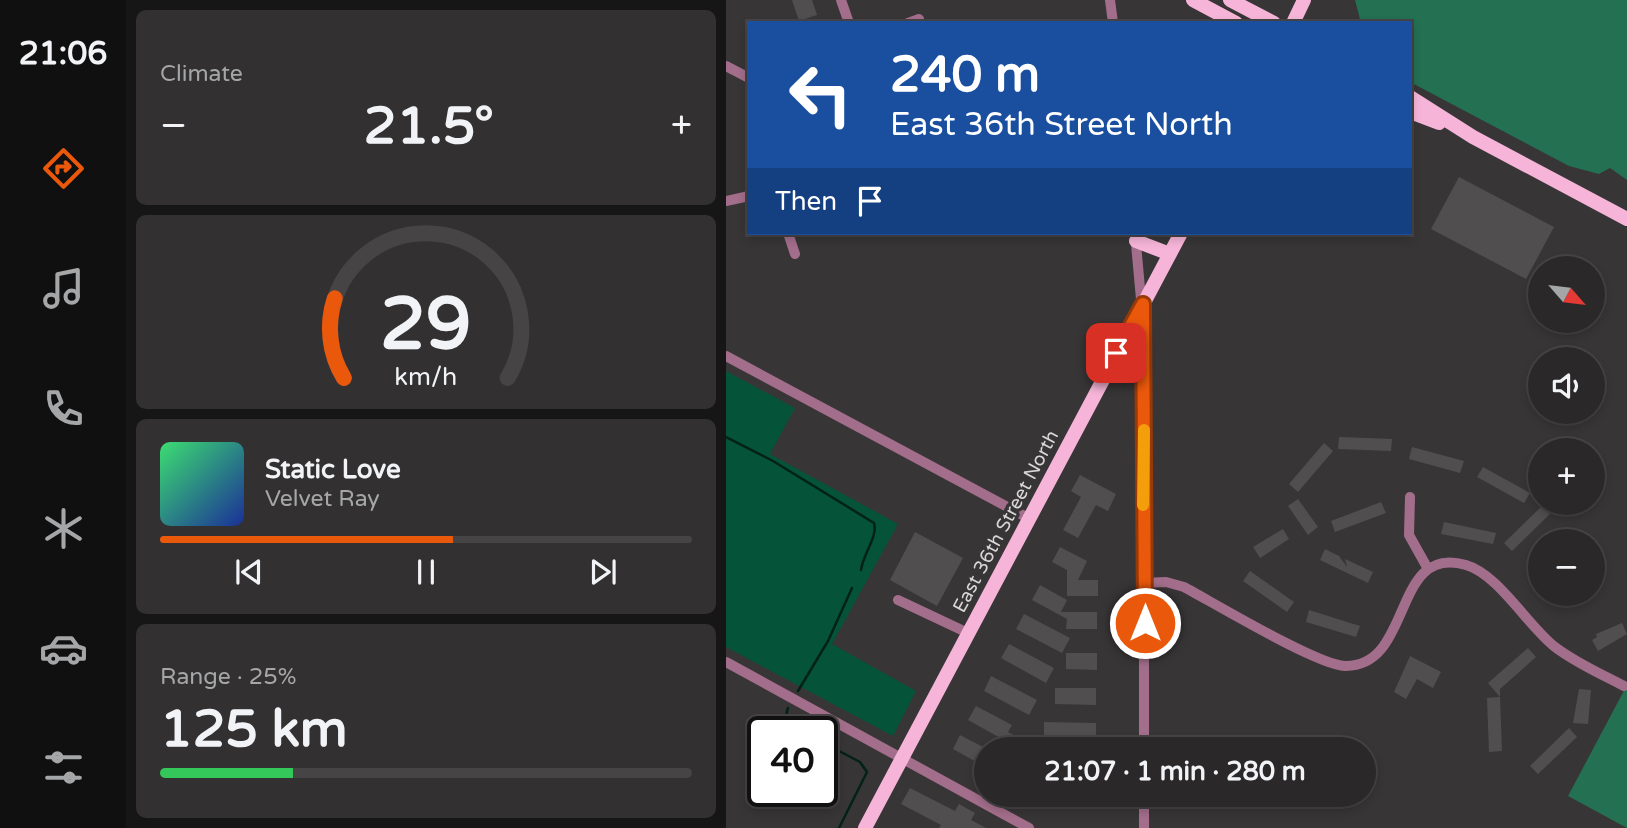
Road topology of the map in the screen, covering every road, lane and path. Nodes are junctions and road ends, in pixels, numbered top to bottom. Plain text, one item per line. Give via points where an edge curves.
1 (841, 0) edge
2 (1110, 0) edge
3 (1193, 0) edge
4 (1230, 0) edge
5 (1304, 0) edge
6 (848, 21) edge
7 (1113, 21) edge
8 (1232, 21) edge
9 (1270, 21) edge
10 (1294, 21) edge
11 (726, 66) edge
12 (747, 77) edge
13 (1412, 98) edge
14 (1412, 113) edge
15 (1473, 137) junction
16 (747, 196) edge
17 (726, 201) edge
18 (1627, 219) edge
19 (789, 235) edge
20 (1180, 235) edge
21 (1136, 237) edge
22 (795, 254) dead end
23 (1170, 254) junction
24 (1143, 304) junction
25 (726, 356) edge
26 (1410, 497) dead end
27 (1028, 519) junction
28 (1428, 569) junction
29 (1144, 583) junction
30 (898, 600) dead end
31 (968, 633) junction
32 (726, 662) edge
33 (1624, 686) dead end
34 (1144, 737) edge
35 (901, 759) junction
36 (1144, 807) edge
37 (865, 828) edge
38 (1029, 828) edge
39 (1144, 828) edge

1 - 6 street
2 - 7 street
3 - 8 main road
4 - 9 main road
5 - 10 main road
11 - 12 street
13 - 15 main road
14 - 15 main road
15 - 18 main road
16 - 17 street
19 - 22 street
20 - 23 main road, East 36th Street North
21 - 23 main road
21 - 24 street
23 - 24 main road, East 36th Street North
24 - 27 main road, East 36th Street North
24 - 29 street
25 - 27 street
26 - 28 street via 1409,535
27 - 31 main road, East 36th Street North
28 - 29 street via 1410,589 1387,643 1371,659 1352,666 1324,661 1183,587
28 - 33 street via 1450,563 1475,569 1553,645
29 - 34 street
30 - 31 street
31 - 35 main road, East 36th Street North
32 - 35 street
35 - 37 main road, East 36th Street North
35 - 38 street
36 - 39 street

